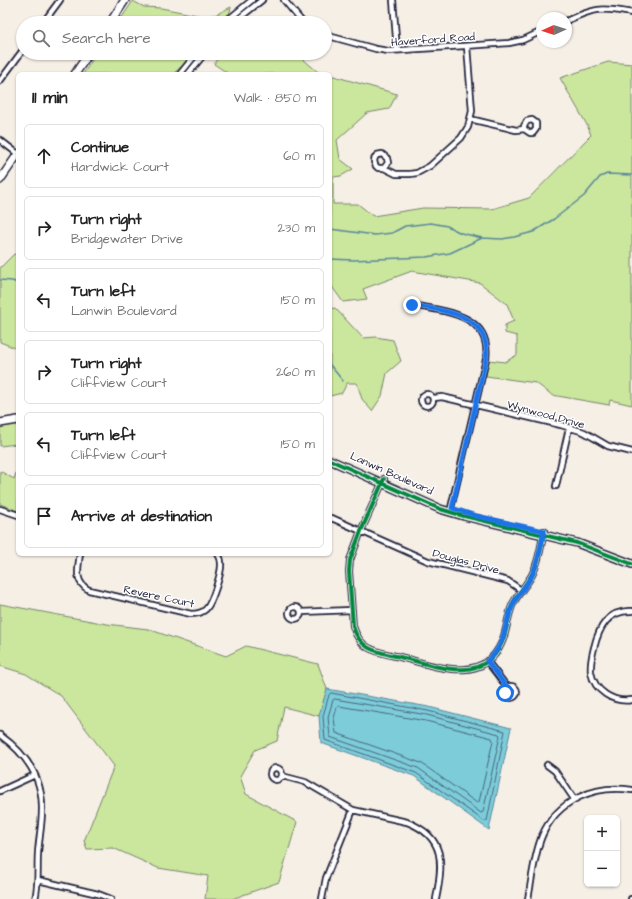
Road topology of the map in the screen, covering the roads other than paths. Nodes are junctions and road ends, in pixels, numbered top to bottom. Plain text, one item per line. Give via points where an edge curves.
1 (60, 0) edge
2 (125, 0) edge
3 (252, 0) edge
4 (262, 0) edge
5 (284, 0) edge
6 (393, 0) edge
7 (632, 13) edge
8 (48, 16) edge
9 (115, 16) edge
10 (233, 16) edge
11 (242, 16) edge
12 (297, 16) edge
13 (572, 18) edge
14 (536, 34) edge
15 (332, 37) edge
16 (468, 46) junction
17 (397, 50) junction
18 (16, 59) edge
19 (84, 60) edge
20 (191, 60) edge
21 (199, 60) edge
22 (76, 72) edge
23 (182, 72) edge
24 (190, 72) edge
25 (0, 81) edge
26 (470, 119) junction
27 (524, 130) dead end
28 (0, 140) edge
29 (16, 152) edge
30 (16, 157) edge
31 (384, 168) dead end
32 (0, 180) edge
33 (412, 305) dead end
34 (434, 398) dead end
35 (476, 405) junction
36 (16, 416) edge
37 (0, 419) edge
38 (16, 420) edge
39 (0, 423) edge
40 (569, 428) junction
41 (632, 452) edge
42 (332, 457) edge
43 (332, 461) edge
44 (383, 481) junction
45 (556, 486) dead end
46 (0, 509) edge
47 (451, 510) junction
48 (16, 514) edge
49 (332, 518) edge
50 (361, 531) junction
51 (543, 533) junction
52 (80, 556) edge
53 (219, 556) edge
54 (632, 560) edge
55 (632, 564) edge
56 (521, 590) junction
57 (352, 610) junction
58 (632, 611) edge
59 (301, 612) dead end
60 (487, 661) junction
61 (507, 687) dead end
62 (632, 700) edge
63 (0, 735) edge
64 (547, 765) dead end
65 (35, 775) junction
66 (282, 776) dead end
67 (632, 790) edge
68 (0, 792) edge
69 (574, 799) junction
70 (353, 810) junction
71 (38, 880) junction
72 (35, 899) edge
73 (111, 899) edge
74 (322, 899) edge
75 (436, 899) edge
76 (528, 899) edge

1 - 8 street
2 - 9 street
3 - 10 street
4 - 11 street
5 - 12 street
6 - 17 street
7 - 13 street via 597,9
14 - 16 street, Haverford Road via 516,42
15 - 17 street, Haverford Road via 376,49
16 - 17 street, Haverford Road
16 - 26 street via 472,104
18 - 25 street
19 - 22 street
20 - 23 street
21 - 24 street
26 - 27 street
26 - 31 street via 456,144 424,170 403,174
28 - 29 street
30 - 32 street
33 - 35 street via 463,316 481,330 486,341 487,353
34 - 35 street, Wynwood Drive via 442,397
35 - 40 street, Wynwood Drive
35 - 47 street
36 - 37 street
38 - 39 street
40 - 41 street, Wynwood Drive via 584,432 608,446
40 - 45 street
42 - 44 street, Lanwin Boulevard
43 - 44 street, Lanwin Boulevard
44 - 47 street, Lanwin Boulevard
44 - 50 street
46 - 48 street
47 - 51 street, Lanwin Boulevard
49 - 50 street, Douglas Drive
50 - 56 street, Douglas Drive via 428,561 508,581
50 - 57 street via 349,566
51 - 54 street, Lanwin Boulevard via 588,542
51 - 55 street, Lanwin Boulevard
51 - 56 street via 536,567
52 - 53 street, Revere Court via 78,577 82,585 89,590 196,614 204,611 211,603 221,568
56 - 60 street via 510,612 500,645
57 - 59 street
57 - 60 street via 357,637 374,650 451,670 467,670
58 - 62 street via 618,613 603,624 598,634 591,671 594,681 605,694 617,700
60 - 61 street
63 - 65 street via 23,756
64 - 69 street via 555,771
65 - 68 street
65 - 71 street via 42,803
66 - 70 street via 305,782
67 - 69 street via 601,789
69 - 76 street via 558,812 542,836
70 - 74 street via 326,878
70 - 75 street via 407,822 420,828 430,837 441,864
71 - 72 street
71 - 73 street

